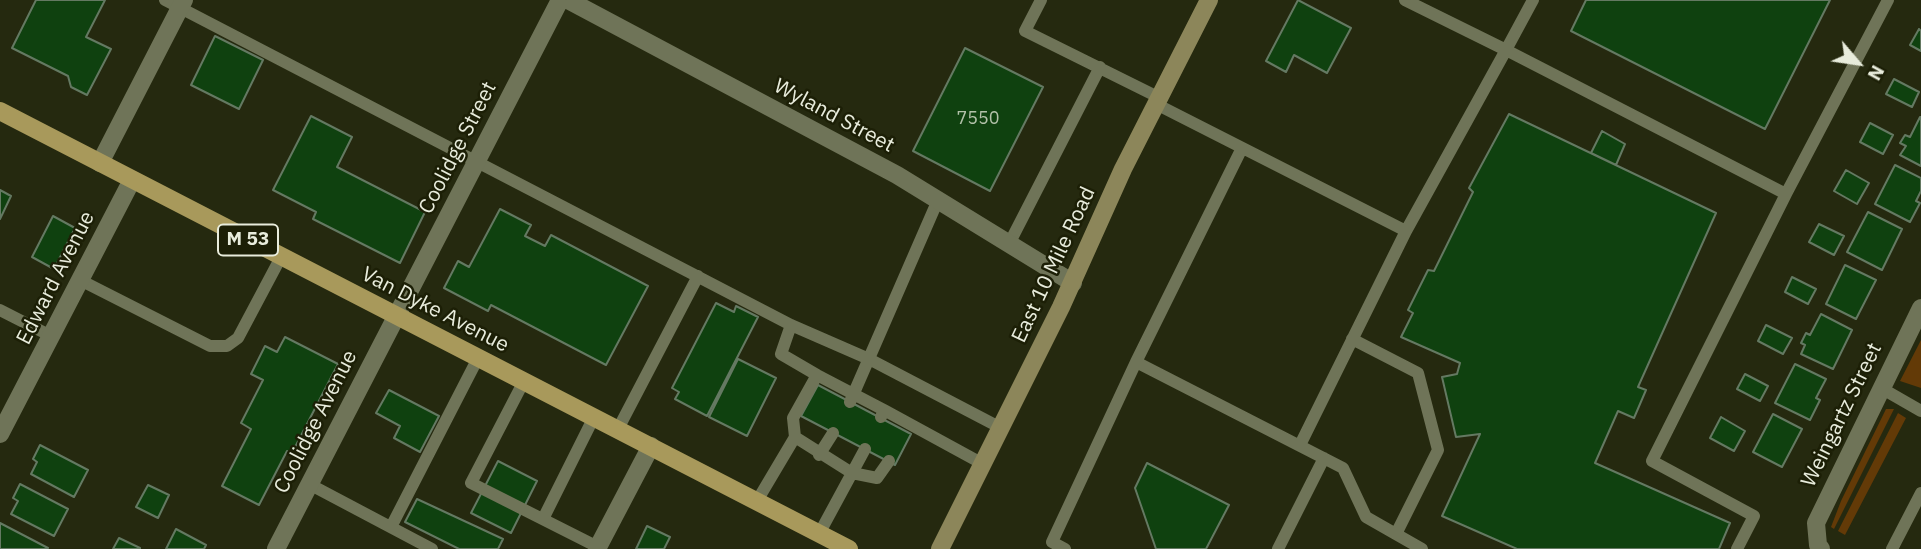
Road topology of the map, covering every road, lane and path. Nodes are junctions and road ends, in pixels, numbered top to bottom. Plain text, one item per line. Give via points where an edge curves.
1 (560, 0) edge
2 (568, 0) edge
3 (1041, 0) edge
4 (1209, 0) edge
5 (1405, 0) edge
6 (1533, 0) edge
7 (1888, 0) edge
8 (176, 3) edge
9 (1506, 50) junction
10 (1100, 67) junction
11 (1158, 101) junction
12 (0, 111) edge
13 (1242, 148) junction
14 (477, 161) junction
15 (100, 163) junction
16 (132, 180) junction
17 (1786, 194) junction
18 (938, 200) junction
19 (1406, 231) junction
20 (1009, 244) junction
21 (281, 257) junction
22 (698, 276) junction
23 (80, 280) junction
24 (1073, 283) junction
25 (1921, 308) edge
26 (0, 310) edge
27 (396, 316) junction
28 (791, 325) junction
29 (51, 336) junction
30 (1352, 339) junction
31 (478, 358) junction
32 (869, 359) junction
33 (1136, 362) junction
34 (817, 375) junction
35 (524, 381) junction
36 (1881, 388) junction
37 (852, 398) junction
38 (1921, 411) edge
39 (594, 417) junction
40 (1001, 428) junction
41 (618, 429) junction
42 (833, 433) dead end
43 (0, 434) edge
44 (795, 437) junction
45 (1300, 445) junction
46 (651, 446) junction
47 (865, 449) dead end
48 (819, 455) junction
49 (1324, 458) junction
50 (889, 461) dead end
51 (983, 464) junction
52 (852, 473) junction
53 (309, 484) junction
54 (1921, 493) edge
55 (757, 501) junction
56 (543, 519) junction
57 (391, 527) junction
58 (819, 534) junction
59 (1396, 534) junction
60 (1819, 547) edge
61 (597, 548) edge
62 (276, 549) edge
63 (432, 549) edge
64 (849, 549) edge
65 (940, 549) edge
66 (1065, 549) edge
67 (1278, 549) edge
68 (1422, 549) edge
69 (1737, 549) edge
70 (1892, 549) edge

1 - 14 street, Coolidge Street
2 - 18 street, Wyland Street
3 - 10 lane via 1025,31
4 - 11 main road, East 10 Mile Road
5 - 9 lane
6 - 9 lane
7 - 17 lane
8 - 14 lane
8 - 15 street
9 - 17 lane
9 - 19 lane
10 - 11 lane
10 - 20 lane
11 - 13 lane
11 - 24 main road, East 10 Mile Road
12 - 15 main road, Van Dyke Avenue / M 53
13 - 19 lane
13 - 33 lane
14 - 22 lane
14 - 27 street, Coolidge Street
15 - 16 main road, Van Dyke Avenue / M 53
16 - 21 main road, Van Dyke Avenue / M 53
16 - 23 street, Edward Avenue
17 - 69 lane via 1652,461 1754,516
18 - 20 street, Wyland Street
18 - 32 lane
19 - 30 lane
20 - 24 street, Wyland Street
21 - 23 lane via 238,338 226,345 210,346
21 - 27 main road, Van Dyke Avenue / M 53
22 - 28 lane
22 - 41 lane
23 - 29 street, Edward Avenue
24 - 40 main road, East 10 Mile Road
25 - 36 street, Weingartz Street
26 - 29 lane
27 - 31 main road, Van Dyke Avenue / M 53
27 - 53 street, Coolidge Avenue
28 - 32 lane
28 - 34 lane via 781,354
29 - 43 street, Edward Avenue
30 - 45 lane
30 - 59 lane via 1418,373 1438,450
31 - 35 main road, Van Dyke Avenue / M 53
31 - 57 lane
32 - 37 lane
32 - 40 lane
33 - 45 lane
33 - 66 lane via 1052,542
34 - 37 lane
34 - 44 lane via 793,418
35 - 39 main road, Van Dyke Avenue / M 53
35 - 56 lane via 471,482
36 - 38 lane
36 - 60 street, Weingartz Street via 1816,523
37 - 51 lane
39 - 41 main road, Van Dyke Avenue / M 53
39 - 56 lane
40 - 51 main road, East 10 Mile Road
41 - 46 main road, Van Dyke Avenue / M 53
42 - 48 lane
44 - 48 lane
44 - 55 lane
45 - 49 lane
46 - 55 main road, Van Dyke Avenue / M 53
46 - 61 street
47 - 52 lane
48 - 52 lane
49 - 59 lane via 1343,468 1366,517
49 - 67 lane
50 - 52 lane via 877,478
51 - 65 main road, East 10 Mile Road
52 - 58 lane
53 - 57 lane
53 - 62 street, Coolidge Avenue
54 - 70 lane
55 - 58 main road, Van Dyke Avenue / M 53
56 - 61 lane
57 - 63 lane
58 - 64 main road, Van Dyke Avenue / M 53
59 - 68 lane

